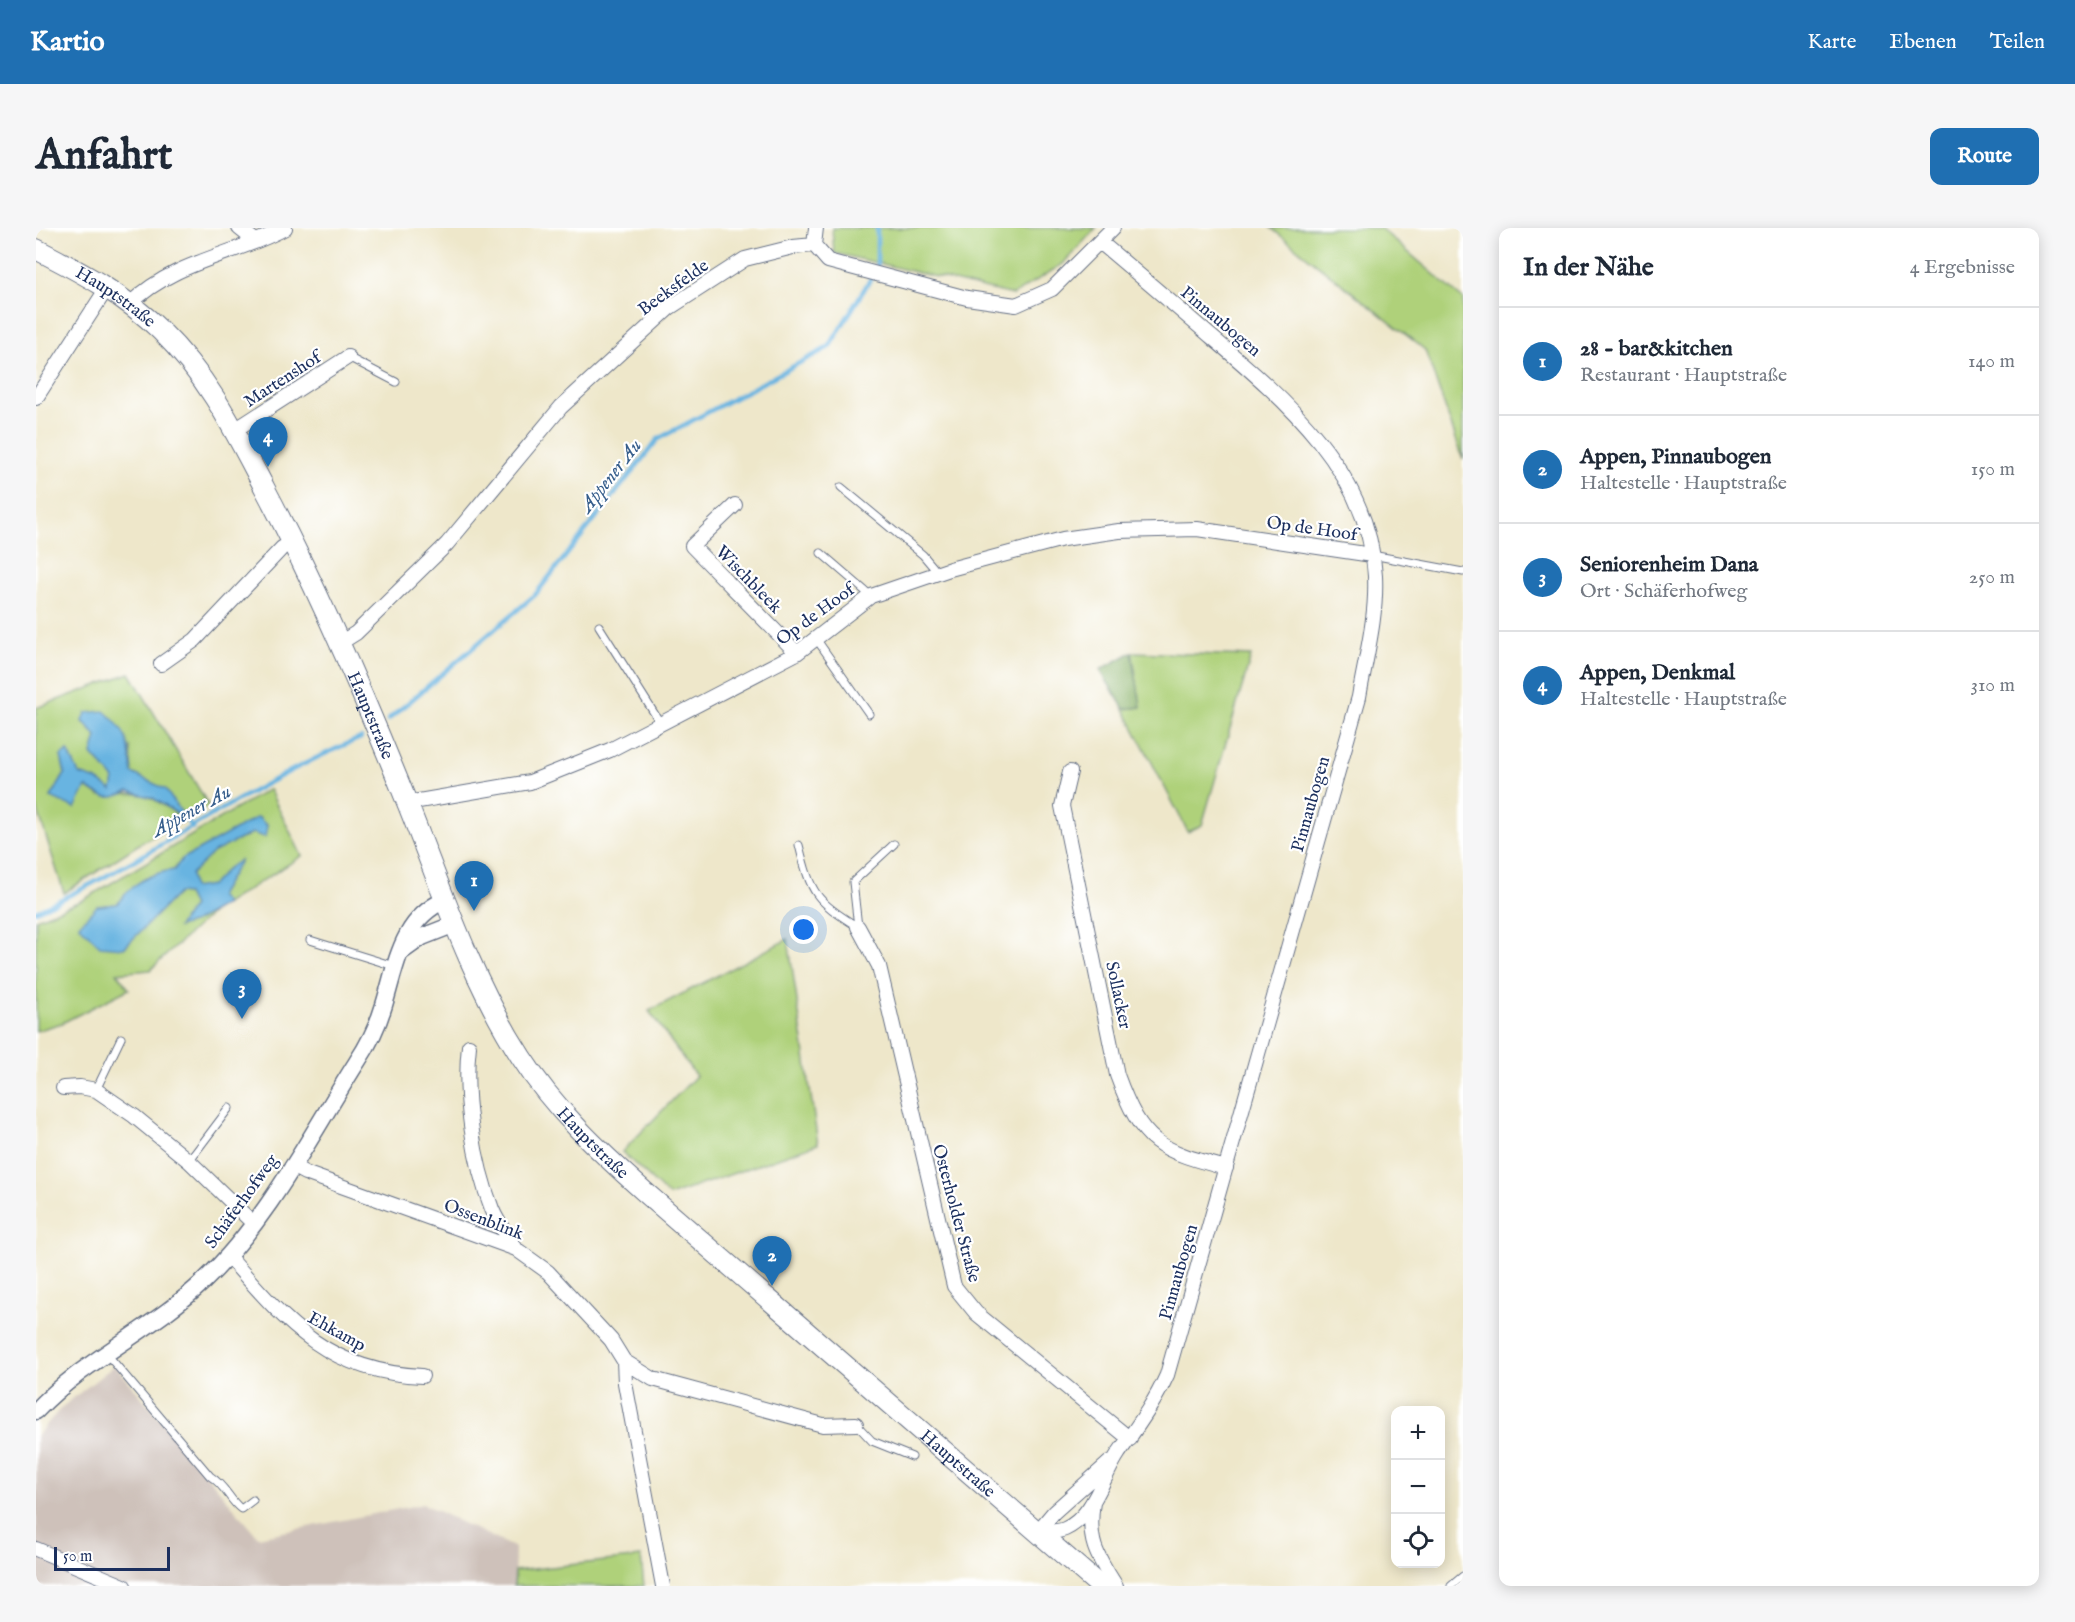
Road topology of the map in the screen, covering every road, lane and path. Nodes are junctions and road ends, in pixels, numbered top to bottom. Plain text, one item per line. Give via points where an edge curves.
1 (239, 228) edge
2 (285, 228) edge
3 (816, 228) edge
4 (1113, 228) edge
5 (254, 240) junction
6 (1100, 242) junction
7 (814, 245) junction
8 (36, 249) edge
9 (107, 288) junction
10 (130, 304) junction
11 (348, 357) joint
12 (396, 382) dead end
13 (36, 398) edge
14 (236, 430) junction
15 (841, 487) dead end
16 (735, 506) dead end
17 (292, 543) junction
18 (821, 553) dead end
19 (1372, 555) junction
20 (1463, 572) edge
21 (939, 574) junction
22 (871, 596) junction
23 (599, 626) dead end
24 (817, 640) junction
25 (340, 643) junction
26 (796, 653) junction
27 (161, 664) dead end
28 (869, 714) dead end
29 (661, 724) junction
30 (1070, 772) dead end
31 (407, 803) junction
32 (894, 844) dead end
33 (799, 845) dead end
34 (445, 900) junction
35 (455, 924) junction
36 (858, 927) junction
37 (310, 940) dead end
38 (397, 959) junction
39 (121, 1038) dead end
40 (469, 1046) dead end
41 (63, 1088) dead end
42 (96, 1090) junction
43 (229, 1108) dead end
44 (189, 1161) junction
45 (292, 1166) junction
46 (1226, 1168) junction
47 (254, 1224) junction
48 (516, 1249) junction
49 (228, 1256) junction
50 (106, 1353) junction
51 (624, 1361) junction
52 (423, 1376) dead end
53 (36, 1412) edge
54 (856, 1424) joint
55 (1130, 1438) junction
56 (1117, 1456) junction
57 (912, 1457) dead end
58 (253, 1500) dead end
59 (1093, 1502) junction
60 (1038, 1531) junction
61 (36, 1549) edge
62 (1463, 1576) edge
63 (124, 1586) edge
64 (663, 1586) edge
65 (1100, 1586) edge
66 (1116, 1586) edge
67 (1450, 1586) edge

1 - 5 street
2 - 5 street
3 - 7 street
4 - 6 street
5 - 10 street via 201,259 142,292
6 - 7 street via 1052,289 1016,305 968,298 828,261
6 - 19 street, Pinnaubogen via 1256,374 1323,444 1350,486
7 - 25 street, Beeksfelde via 745,259 669,308 561,407 447,544 356,633
8 - 9 main road, Hauptstraße
9 - 10 main road, Hauptstraße
9 - 13 street
10 - 14 main road, Hauptstraße via 193,364
11 - 12 lane
11 - 14 street, Martenshof
14 - 17 main road, Hauptstraße
15 - 21 lane via 923,555
16 - 26 street, Wischbleek via 692,546
17 - 25 main road, Hauptstraße
17 - 27 street via 282,548 195,640
18 - 22 lane
19 - 20 lane
19 - 21 street, Op de Hoof via 1197,529 1119,531 1063,540
19 - 46 street, Pinnaubogen via 1376,603 1359,697
21 - 22 street, Op de Hoof
22 - 24 street, Op de Hoof
23 - 29 lane
24 - 26 street, Op de Hoof
24 - 28 lane
25 - 31 main road, Hauptstraße
26 - 29 street, Op de Hoof
29 - 31 street, Op de Hoof via 610,750 530,782
30 - 46 street, Sollacker via 1062,806 1118,1075 1128,1106 1159,1144 1182,1156
31 - 34 main road, Hauptstraße
32 - 36 lane via 853,882
33 - 36 lane via 814,892 829,909
34 - 35 main road, Hauptstraße
34 - 38 street, Schäferhofweg via 427,908
35 - 38 street via 422,937
35 - 60 main road, Hauptstraße via 478,978 518,1051 581,1132 654,1201
36 - 55 street, Osterholder Straße via 879,966 954,1286 976,1313
37 - 38 lane
38 - 45 street, Schäferhofweg via 374,1032
39 - 42 lane
40 - 48 street via 466,1065 480,1172 493,1211
41 - 42 street
42 - 44 street via 156,1132
43 - 44 lane
44 - 47 street
45 - 47 street, Schäferhofweg
45 - 48 street, Ossenblink
46 - 55 street, Pinnaubogen via 1167,1376 1154,1404
47 - 49 street, Schäferhofweg
48 - 51 street, Ossenblink via 548,1272 611,1341
49 - 50 street, Schäferhofweg via 175,1305
49 - 52 street, Ehkamp via 281,1315 316,1344 355,1363 401,1375
50 - 53 street, Schäferhofweg
50 - 58 lane via 210,1476 228,1491 235,1505 241,1509
51 - 54 street, Ossenblink via 653,1379 823,1425
51 - 64 street
54 - 57 lane, Ossenblink via 872,1441
55 - 56 street, Pinnaubogen
56 - 59 street, Pinnaubogen
56 - 60 street, Pinnaubogen
59 - 60 street, Pinnaubogen via 1064,1529
59 - 66 street, Pinnaubogen via 1089,1526 1092,1542
60 - 65 main road, Hauptstraße
61 - 63 street
62 - 67 lane

